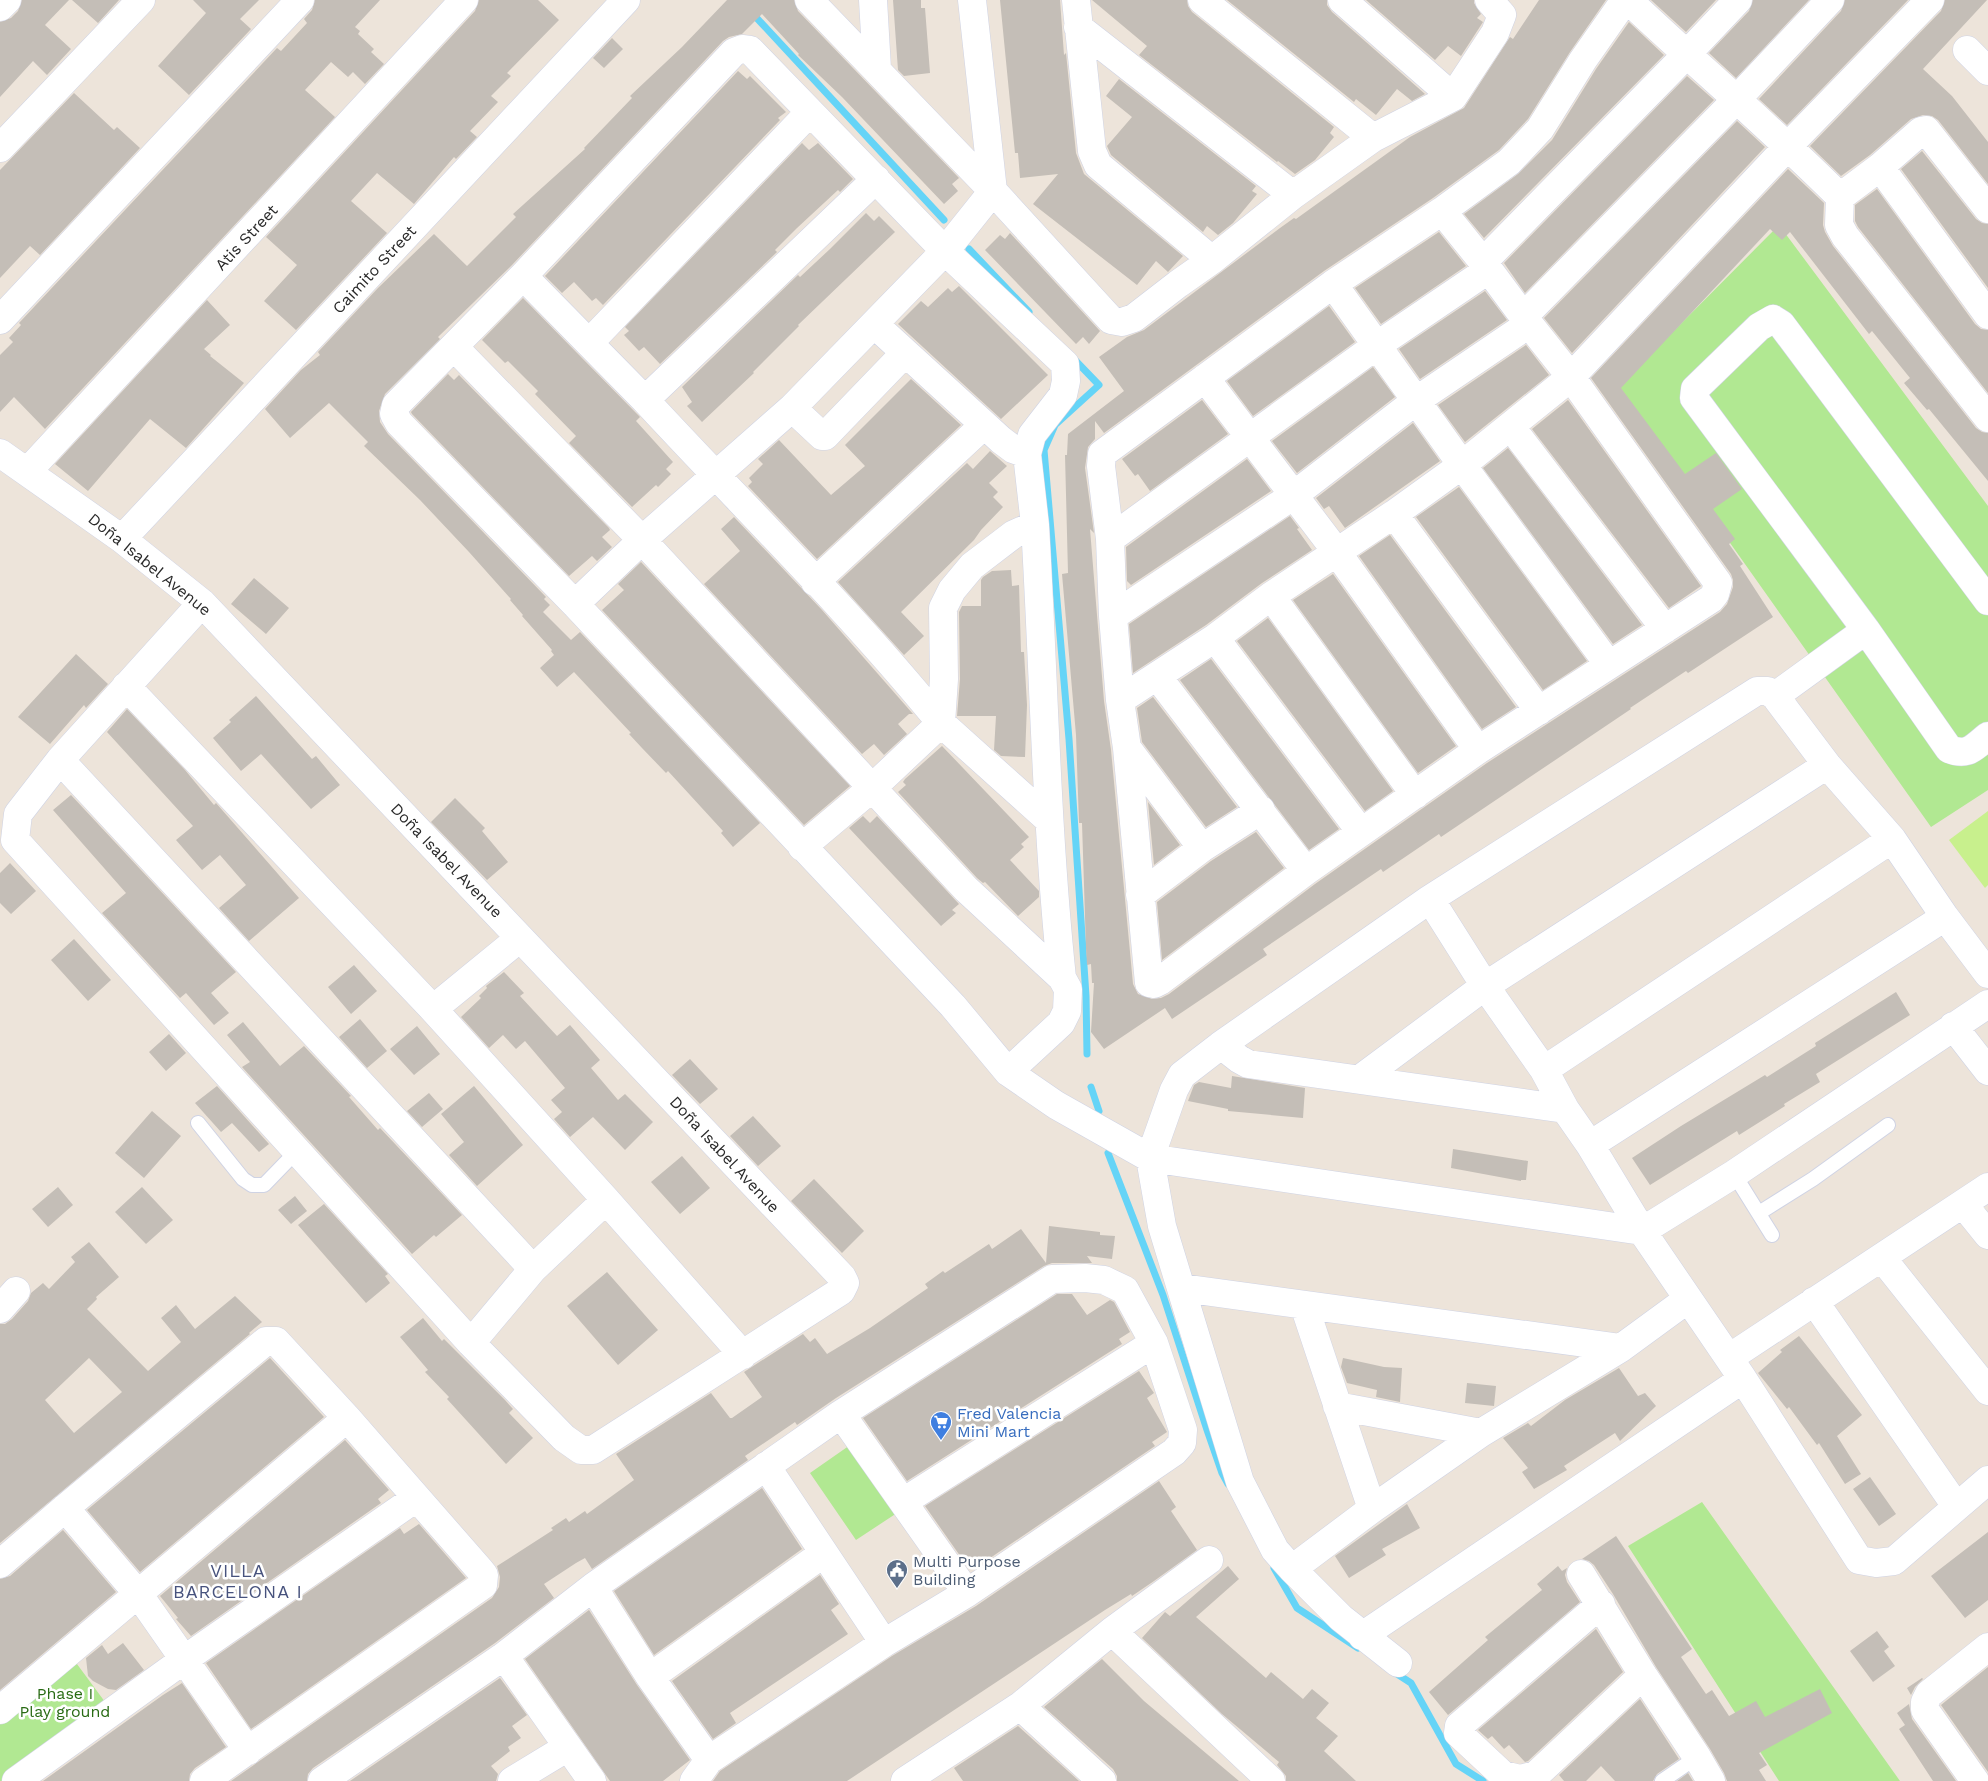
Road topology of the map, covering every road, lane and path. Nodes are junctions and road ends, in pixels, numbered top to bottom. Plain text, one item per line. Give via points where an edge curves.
1 (7, 0) edge
2 (141, 0) edge
3 (300, 0) edge
4 (464, 0) edge
5 (626, 0) edge
6 (809, 0) edge
7 (873, 0) edge
8 (972, 0) edge
9 (1076, 0) edge
10 (1342, 0) edge
11 (1489, 0) edge
12 (1627, 0) edge
13 (1738, 0) edge
14 (1830, 0) edge
15 (1930, 0) edge
16 (1204, 1) edge
17 (0, 8) edge
18 (1078, 27) junction
19 (1967, 50) dead end
20 (1686, 55) junction
21 (877, 69) junction
22 (1988, 70) edge
23 (1453, 97) junction
24 (1736, 100) junction
25 (810, 112) junction
26 (1373, 138) junction
27 (1789, 145) junction
28 (0, 148) edge
29 (1880, 167) junction
30 (876, 180) junction
31 (993, 191) junction
32 (1293, 195) junction
33 (1840, 197) junction
34 (1988, 209) edge
35 (1442, 211) junction
36 (945, 251) junction
37 (1212, 260) junction
38 (1486, 266) junction
39 (522, 276) junction
40 (1333, 284) junction
41 (1988, 315) edge
42 (0, 320) edge
43 (1526, 320) junction
44 (874, 324) junction
45 (589, 343) junction
46 (1376, 346) junction
47 (454, 347) junction
48 (906, 353) junction
49 (1571, 377) junction
50 (1205, 378) junction
51 (645, 400) junction
52 (1417, 400) junction
53 (792, 408) junction
54 (1988, 418) edge
55 (984, 425) junction
56 (1510, 427) junction
57 (1250, 438) junction
58 (0, 453) edge
59 (1026, 454) junction
60 (1462, 465) junction
61 (27, 472) junction
62 (714, 476) junction
63 (1294, 495) junction
64 (1394, 514) junction
65 (1035, 525) junction
66 (122, 538) junction
67 (1110, 539) junction
68 (642, 540) junction
69 (1336, 551) junction
70 (815, 582) junction
71 (1270, 596) junction
72 (1988, 601) edge
73 (202, 603) junction
74 (575, 604) junction
75 (1113, 616) junction
76 (1665, 629) junction
77 (1866, 630) junction
78 (1215, 638) junction
79 (1609, 665) junction
80 (1157, 676) junction
81 (126, 686) junction
82 (1776, 696) junction
83 (1120, 700) junction
84 (1539, 711) junction
85 (941, 723) junction
86 (1988, 736) edge
87 (1127, 748) junction
88 (1478, 750) junction
89 (60, 760) junction
90 (1827, 765) junction
91 (872, 788) junction
92 (1416, 795) junction
93 (1261, 810) junction
94 (1049, 820) junction
95 (1360, 832) junction
96 (1892, 839) junction
97 (802, 848) junction
98 (1202, 848) junction
99 (1306, 871) junction
100 (1140, 895) junction
101 (1430, 899) junction
102 (1945, 917) junction
103 (520, 938) junction
104 (1988, 974) edge
105 (1062, 978) junction
106 (1485, 986) junction
107 (1988, 1004) edge
108 (433, 1009) junction
109 (1953, 1026) junction
110 (1221, 1044) junction
111 (1544, 1070) junction
112 (1988, 1071) edge
113 (1008, 1072) junction
114 (1360, 1079) junction
115 (1565, 1109) junction
116 (198, 1123) dead end
117 (1888, 1125) dead end
118 (1590, 1146) junction
119 (296, 1152) junction
120 (1150, 1158) junction
121 (1734, 1174) junction
122 (1988, 1187) edge
123 (606, 1200) junction
124 (1963, 1204) junction
125 (1759, 1213) junction
126 (1642, 1231) junction
127 (1772, 1234) dead end
128 (1988, 1235) edge
129 (1882, 1258) junction
130 (533, 1268) junction
131 (1182, 1288) junction
132 (1688, 1299) junction
133 (1814, 1301) junction
134 (1304, 1305) junction
135 (471, 1343) junction
136 (1154, 1343) junction
137 (1621, 1348) junction
138 (743, 1355) junction
139 (1736, 1369) junction
140 (1988, 1391) edge
141 (1337, 1406) junction
142 (841, 1414) junction
143 (347, 1418) junction
144 (1481, 1433) junction
145 (766, 1466) junction
146 (1988, 1480) edge
147 (416, 1498) junction
148 (903, 1502) junction
149 (1956, 1506) junction
150 (64, 1508) junction
151 (1372, 1509) junction
152 (824, 1553) junction
153 (1209, 1560) dead end
154 (0, 1564) edge
155 (1292, 1569) junction
156 (1581, 1574) dead end
157 (593, 1587) junction
158 (967, 1593) junction
159 (139, 1595) junction
160 (1601, 1604) junction
161 (1112, 1631) junction
162 (1362, 1636) junction
163 (884, 1644) junction
164 (1988, 1647) edge
165 (504, 1656) junction
166 (185, 1659) junction
167 (1398, 1663) dead end
168 (1643, 1675) junction
169 (650, 1677) junction
170 (1020, 1706) junction
171 (0, 1710) edge
172 (568, 1747) junction
173 (248, 1750) junction
174 (1697, 1757) junction
175 (702, 1770) edge
176 (1978, 1771) edge
177 (916, 1778) edge
178 (16, 1781) edge
179 (204, 1781) edge
180 (322, 1781) edge
181 (512, 1781) edge
182 (592, 1781) edge
183 (1102, 1781) edge
184 (1270, 1781) edge
185 (1662, 1781) edge
186 (1711, 1781) edge

1 - 17 street
2 - 28 street
3 - 42 street
4 - 61 street, Atis Street
5 - 66 street, Caimito Street
6 - 21 street
7 - 21 street
8 - 31 street
9 - 18 street
10 - 23 street
11 - 23 street via 1502,15 1496,33
12 - 20 street
12 - 35 street via 1583,60 1540,129 1509,162
13 - 20 street
14 - 24 street
15 - 27 street
16 - 26 street
18 - 32 street
18 - 37 street via 1092,151 1098,165
19 - 22 street
20 - 24 street
20 - 38 street
21 - 31 street
23 - 26 street
24 - 27 street
24 - 43 street
25 - 30 street
25 - 39 street via 750,50 734,52
25 - 45 street
26 - 32 street
27 - 33 street
27 - 49 street
29 - 33 street
29 - 34 street via 1926,130
29 - 41 street
30 - 36 street
30 - 51 street
31 - 36 street
31 - 37 street via 1111,320 1122,322 1134,318
32 - 37 street
33 - 54 street via 1839,225 1845,236
35 - 38 street
35 - 40 street
36 - 44 street
36 - 59 street via 1065,364 1063,395 1032,435
38 - 43 street
38 - 46 street
39 - 45 street
39 - 47 street
40 - 46 street
40 - 50 street
43 - 49 street
43 - 52 street
44 - 48 street
44 - 53 street
45 - 51 street
46 - 52 street
46 - 57 street
47 - 68 street
47 - 74 street via 396,405 394,414 399,423
48 - 53 street via 825,436
48 - 55 street
49 - 56 street
49 - 76 street via 1718,582 1711,599
50 - 57 street
50 - 67 street via 1102,454
51 - 62 street
52 - 60 street
52 - 63 street
53 - 62 street
55 - 59 street via 1013,449
55 - 70 street
56 - 60 street
56 - 76 street
57 - 63 street
57 - 67 street
58 - 61 street, Doña Isabel Avenue
59 - 65 street
60 - 64 street
60 - 79 street
61 - 66 street, Doña Isabel Avenue
62 - 68 street
62 - 70 street
63 - 69 street
63 - 75 street
64 - 69 street
64 - 84 street
65 - 85 street via 1014,534 972,566 952,590 943,608
65 - 94 street
66 - 73 street, Doña Isabel Avenue
67 - 75 street
68 - 74 street
68 - 91 street
69 - 71 street
69 - 88 street
70 - 85 street
71 - 78 street
71 - 92 street
72 - 77 street via 1781,324 1773,320 1759,327 1695,389 1694,398
73 - 81 street
73 - 103 street, Doña Isabel Avenue
74 - 97 street
75 - 83 street
76 - 79 street
77 - 82 street
77 - 86 street via 1949,749 1958,753 1968,752
78 - 80 street
78 - 95 street
79 - 84 street
80 - 83 street
80 - 93 street
81 - 89 street
81 - 108 street
82 - 90 street
82 - 101 street via 1768,691 1757,691
83 - 87 street
84 - 88 street
85 - 91 street
85 - 94 street
87 - 98 street
87 - 100 street
88 - 92 street
89 - 119 street via 18,814 15,840
89 - 130 street
90 - 96 street
90 - 106 street
91 - 97 street
91 - 105 street via 966,889
92 - 95 street
93 - 98 street
93 - 99 street
94 - 105 street
95 - 99 street
96 - 102 street
96 - 111 street
97 - 113 street via 954,1006
98 - 100 street
99 - 100 street via 1154,984 1147,977
101 - 106 street
101 - 110 street
102 - 104 street
102 - 118 street
103 - 108 street
103 - 138 street, Doña Isabel Avenue via 842,1277 845,1284 841,1291
105 - 113 street via 1068,997 1067,1011 1061,1023
106 - 111 street
106 - 114 street
107 - 109 street
108 - 123 street
109 - 112 street
109 - 121 street
110 - 114 street via 1248,1064
110 - 120 street via 1182,1075
111 - 115 street
113 - 120 street via 1056,1105
114 - 115 street
115 - 118 street
116 - 119 lane via 243,1179 252,1184 264,1185
117 - 125 lane
118 - 126 street
119 - 135 street
120 - 126 street
120 - 131 street via 1162,1226
121 - 125 lane
121 - 126 street
122 - 124 street
123 - 130 street
123 - 138 street
124 - 128 street
124 - 129 street
125 - 127 lane
126 - 132 street
129 - 133 street
129 - 140 street
130 - 135 street
131 - 134 street
131 - 155 street via 1240,1482 1275,1550
132 - 137 street
132 - 139 street
133 - 139 street
133 - 149 street
134 - 137 street
134 - 141 street
135 - 138 street via 564,1438 581,1450 593,1450
136 - 142 street via 1125,1290 1104,1280 1052,1279
136 - 148 street
136 - 158 street via 1183,1430 1182,1443 1174,1452
137 - 144 street
139 - 149 street via 1859,1560 1876,1563 1894,1561
139 - 162 street
141 - 144 street
141 - 151 street
142 - 145 street
142 - 148 street
143 - 147 street
143 - 150 street via 276,1341 266,1341
143 - 159 street
144 - 151 street
145 - 152 street
145 - 157 street
146 - 149 street
147 - 166 street
147 - 173 street via 484,1575 483,1585
148 - 158 street
150 - 154 street
150 - 159 street
151 - 155 street
152 - 163 street
152 - 169 street
153 - 161 street
155 - 162 street
156 - 160 street
157 - 165 street
157 - 169 street
158 - 163 street
159 - 166 street
159 - 171 street
160 - 168 street
160 - 168 street via 1459,1726 1458,1733 1503,1774 1520,1779 1536,1775
161 - 170 street
161 - 184 street
162 - 167 street
163 - 175 street
164 - 176 street via 1929,1694 1925,1702 1926,1710
165 - 172 street
165 - 180 street
166 - 173 street
166 - 178 street
168 - 174 street
169 - 175 street
170 - 177 street
170 - 183 street
172 - 181 street
172 - 182 street
173 - 179 street
174 - 185 lane
174 - 186 street

